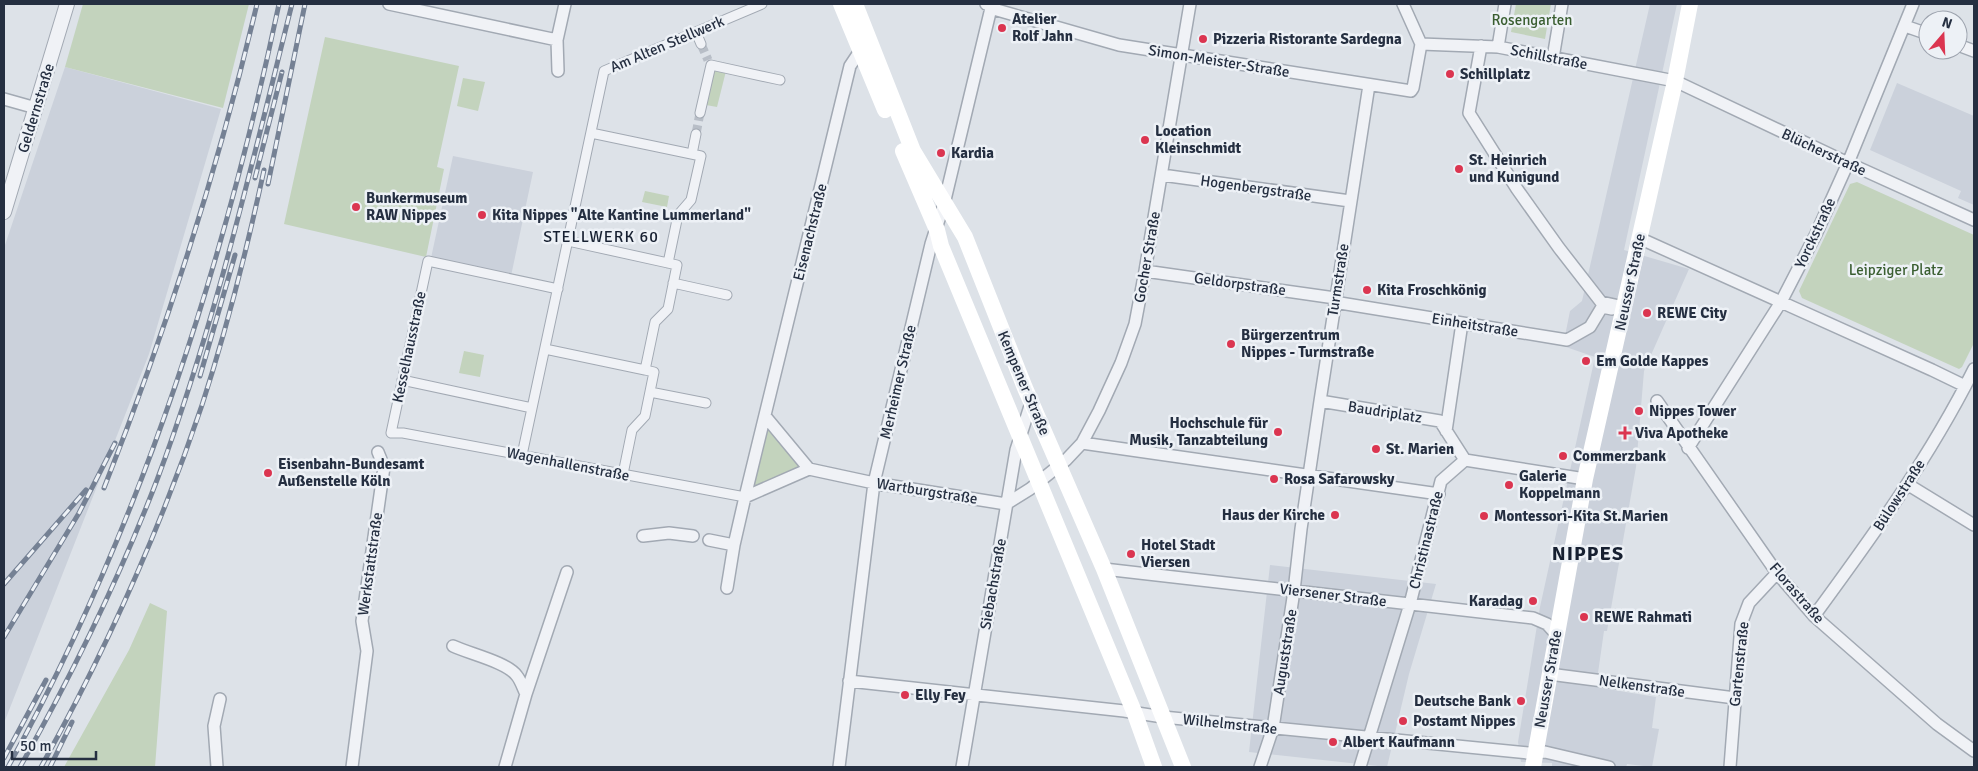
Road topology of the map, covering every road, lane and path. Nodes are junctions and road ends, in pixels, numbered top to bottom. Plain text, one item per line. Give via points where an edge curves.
1 (389, 4) edge
2 (565, 4) edge
3 (762, 4) edge
4 (841, 4) edge
5 (855, 4) edge
6 (990, 4) edge
7 (1190, 4) edge
8 (1403, 4) edge
9 (1506, 4) edge
10 (1562, 4) edge
11 (1690, 4) edge
12 (1913, 4) edge
13 (64, 5) edge
14 (1905, 26) junction
15 (1918, 31) edge
16 (696, 32) junction
17 (558, 40) junction
18 (701, 44) tunnel mouth
19 (1421, 44) junction
20 (1481, 46) junction
21 (1498, 47) junction
22 (860, 51) junction
23 (1183, 54) junction
24 (1553, 58) junction
25 (558, 71) dead end
26 (780, 80) dead end
27 (1675, 81) junction
28 (1369, 85) junction
29 (4, 99) edge
30 (36, 108) junction
31 (700, 113) tunnel mouth
32 (591, 133) junction
33 (696, 134) tunnel mouth
34 (692, 154) junction
35 (1848, 163) junction
36 (1162, 174) junction
37 (1350, 201) junction
38 (944, 204) junction
39 (4, 212) edge
40 (1974, 220) edge
41 (937, 230) junction
42 (1639, 238) junction
43 (568, 241) junction
44 (668, 262) junction
45 (1145, 271) junction
46 (673, 284) junction
47 (558, 288) junction
48 (727, 295) dead end
49 (1335, 300) junction
50 (1782, 302) junction
51 (1602, 305) junction
52 (1623, 309) junction
53 (1462, 323) junction
54 (545, 349) junction
55 (1974, 369) edge
56 (645, 370) junction
57 (402, 380) junction
58 (1965, 386) junction
59 (650, 392) junction
60 (1320, 401) junction
61 (1657, 401) dead end
62 (706, 403) dead end
63 (1032, 403) junction
64 (532, 408) junction
65 (765, 416) junction
66 (1446, 431) junction
67 (391, 433) joint
68 (1019, 435) junction
69 (1082, 443) junction
70 (1688, 448) junction
71 (378, 452) dead end
72 (522, 455) junction
73 (1465, 460) junction
74 (1059, 465) junction
75 (809, 469) junction
76 (622, 474) junction
77 (1308, 475) junction
78 (1585, 479) junction
79 (874, 482) junction
80 (1038, 482) junction
81 (1908, 484) junction
82 (1439, 494) junction
83 (745, 497) junction
84 (1006, 504) junction
85 (1974, 525) edge
86 (643, 536) dead end
87 (693, 536) dead end
88 (709, 540) dead end
89 (734, 545) junction
90 (1104, 569) junction
91 (567, 572) dead end
92 (1778, 572) junction
93 (727, 588) dead end
94 (1294, 591) junction
95 (1410, 604) junction
96 (1814, 616) junction
97 (1556, 634) junction
98 (453, 646) dead end
99 (1549, 674) junction
100 (849, 681) junction
101 (526, 694) junction
102 (974, 694) junction
103 (1735, 698) junction
104 (220, 699) dead end
105 (1135, 714) junction
106 (1163, 717) junction
107 (1273, 728) junction
108 (1370, 738) junction
109 (1974, 751) edge
110 (1534, 760) edge
111 (216, 767) edge
112 (352, 767) edge
113 (505, 767) edge
114 (839, 767) edge
115 (962, 767) edge
116 (1154, 767) edge
117 (1183, 767) edge
118 (1260, 767) edge
119 (1360, 767) edge
120 (1609, 767) edge
121 (1730, 767) edge

1 - 17 street
2 - 17 street
3 - 16 street, Am Alten Stellwerk
4 - 22 main road, Kempener Straße
5 - 38 main road, Kempener Straße via 913,151
6 - 23 street, Simon-Meister-Straße via 996,10 1119,45
6 - 38 street, Merheimer Straße
7 - 23 street, Gocher Straße
8 - 19 street
9 - 21 street
10 - 24 street
11 - 27 main road, Neusser Straße
12 - 14 street, Yorckstraße
13 - 30 street, Geldernstraße
14 - 15 street
14 - 35 street, Yorckstraße
16 - 18 street
16 - 32 street, Am Alten Stellwerk via 604,71
17 - 25 street
19 - 20 street, Schillstraße
19 - 28 street, Simon-Meister-Straße via 1414,88
20 - 21 street, Schillstraße
20 - 51 street via 1469,113 1548,234
21 - 24 street, Schillstraße
22 - 41 main road, Kempener Straße
22 - 65 street, Eisenachstraße via 850,66
23 - 28 street, Simon-Meister-Straße
23 - 36 street, Gocher Straße
24 - 27 street, Schillstraße
26 - 31 street via 709,63
27 - 35 street, Blücherstraße
27 - 42 main road, Neusser Straße
28 - 37 street, Turmstraße
29 - 30 street
30 - 39 street, Geldernstraße
32 - 34 street
32 - 43 street, Am Alten Stellwerk
33 - 34 street
34 - 44 street via 701,156 692,200 678,216
35 - 40 street, Blücherstraße
35 - 50 street, Yorckstraße
36 - 37 street, Hogenbergstraße
36 - 45 street, Gocher Straße
37 - 49 street, Turmstraße
38 - 41 street, Merheimer Straße
38 - 63 main road, Kempener Straße via 965,237
41 - 68 main road, Kempener Straße
41 - 79 street, Merheimer Straße
42 - 50 street
42 - 52 main road, Neusser Straße
43 - 44 street
43 - 47 street, Am Alten Stellwerk
44 - 46 street via 677,264
45 - 49 street, Geldorpstraße
45 - 69 street, Gocher Straße via 1135,324 1121,363
46 - 48 street
46 - 56 street via 668,309 655,322
47 - 54 street, Am Alten Stellwerk
47 - 57 street, Kesselhausstraße via 428,261
49 - 53 street, Einheitstraße
49 - 60 street, Turmstraße
50 - 58 street
50 - 70 street, Yorckstraße
51 - 52 street
51 - 53 street, Einheitstraße via 1590,327 1567,340
52 - 78 main road, Neusser Straße
53 - 66 street
54 - 56 street
54 - 64 street, Am Alten Stellwerk
55 - 58 street, Bülowstraße
56 - 59 street via 654,372
57 - 64 street
57 - 67 street, Kesselhausstraße
58 - 81 street, Bülowstraße
59 - 62 street
59 - 76 street via 645,416 632,430
60 - 66 street, Baudriplatz via 1440,421
60 - 77 street, Turmstraße
61 - 70 street, Florastraße
63 - 68 street, Siebachstraße
63 - 74 main road, Kempener Straße
64 - 72 street, Am Alten Stellwerk
65 - 75 street
65 - 83 street, Eisenachstraße
66 - 73 street
67 - 72 street, Wagenhallenstraße
68 - 80 main road, Kempener Straße
68 - 84 street, Siebachstraße
69 - 74 street, Gocher Straße
69 - 77 street
70 - 92 street, Florastraße
71 - 112 street, Werkstattstraße via 384,467 362,621 367,651
72 - 76 street, Wagenhallenstraße
73 - 78 street
73 - 82 street, Christinastraße via 1442,481
74 - 80 street, Gocher Straße
74 - 90 main road, Kempener Straße
75 - 79 street, Wartburgstraße
75 - 83 street
76 - 83 street, Wagenhallenstraße
77 - 82 street
77 - 94 street, Auguststraße
78 - 97 main road, Neusser Straße
79 - 84 street, Wartburgstraße
79 - 100 street, Merheimer Straße
80 - 84 street
80 - 105 main road, Kempener Straße
81 - 85 street
81 - 96 street, Bülowstraße
82 - 95 street, Christinastraße
83 - 89 street, Eisenachstraße
84 - 102 street, Siebachstraße
86 - 87 street via 669,533
88 - 89 street
89 - 93 street, Eisenachstraße
90 - 94 street, Viersener Straße
90 - 106 main road, Kempener Straße
91 - 101 street
92 - 96 street, Florastraße
92 - 103 street, Gartenstraße via 1744,613
94 - 95 street, Viersener Straße
94 - 107 street, Auguststraße
95 - 97 street, Viersener Straße via 1533,618 1547,624
95 - 108 street, Christinastraße
96 - 109 street, Florastraße via 1901,694
97 - 99 main road, Neusser Straße
98 - 101 street via 507,666 517,676
99 - 103 street, Nelkenstraße
99 - 110 main road, Neusser Straße
100 - 102 street, Wilhelmstraße
100 - 114 street, Merheimer Straße
101 - 113 street
102 - 105 street, Wilhelmstraße
102 - 115 street, Siebachstraße
103 - 121 street, Gartenstraße
104 - 111 street via 214,726
105 - 106 street, Wilhelmstraße
105 - 116 main road, Kempener Straße
106 - 107 street, Wilhelmstraße
106 - 117 main road, Kempener Straße
107 - 108 street, Wilhelmstraße
107 - 118 street, Auguststraße
108 - 110 street, Wilhelmstraße via 1528,753
108 - 119 street, Christinastraße
110 - 120 street, Wilhelmstraße via 1545,752

